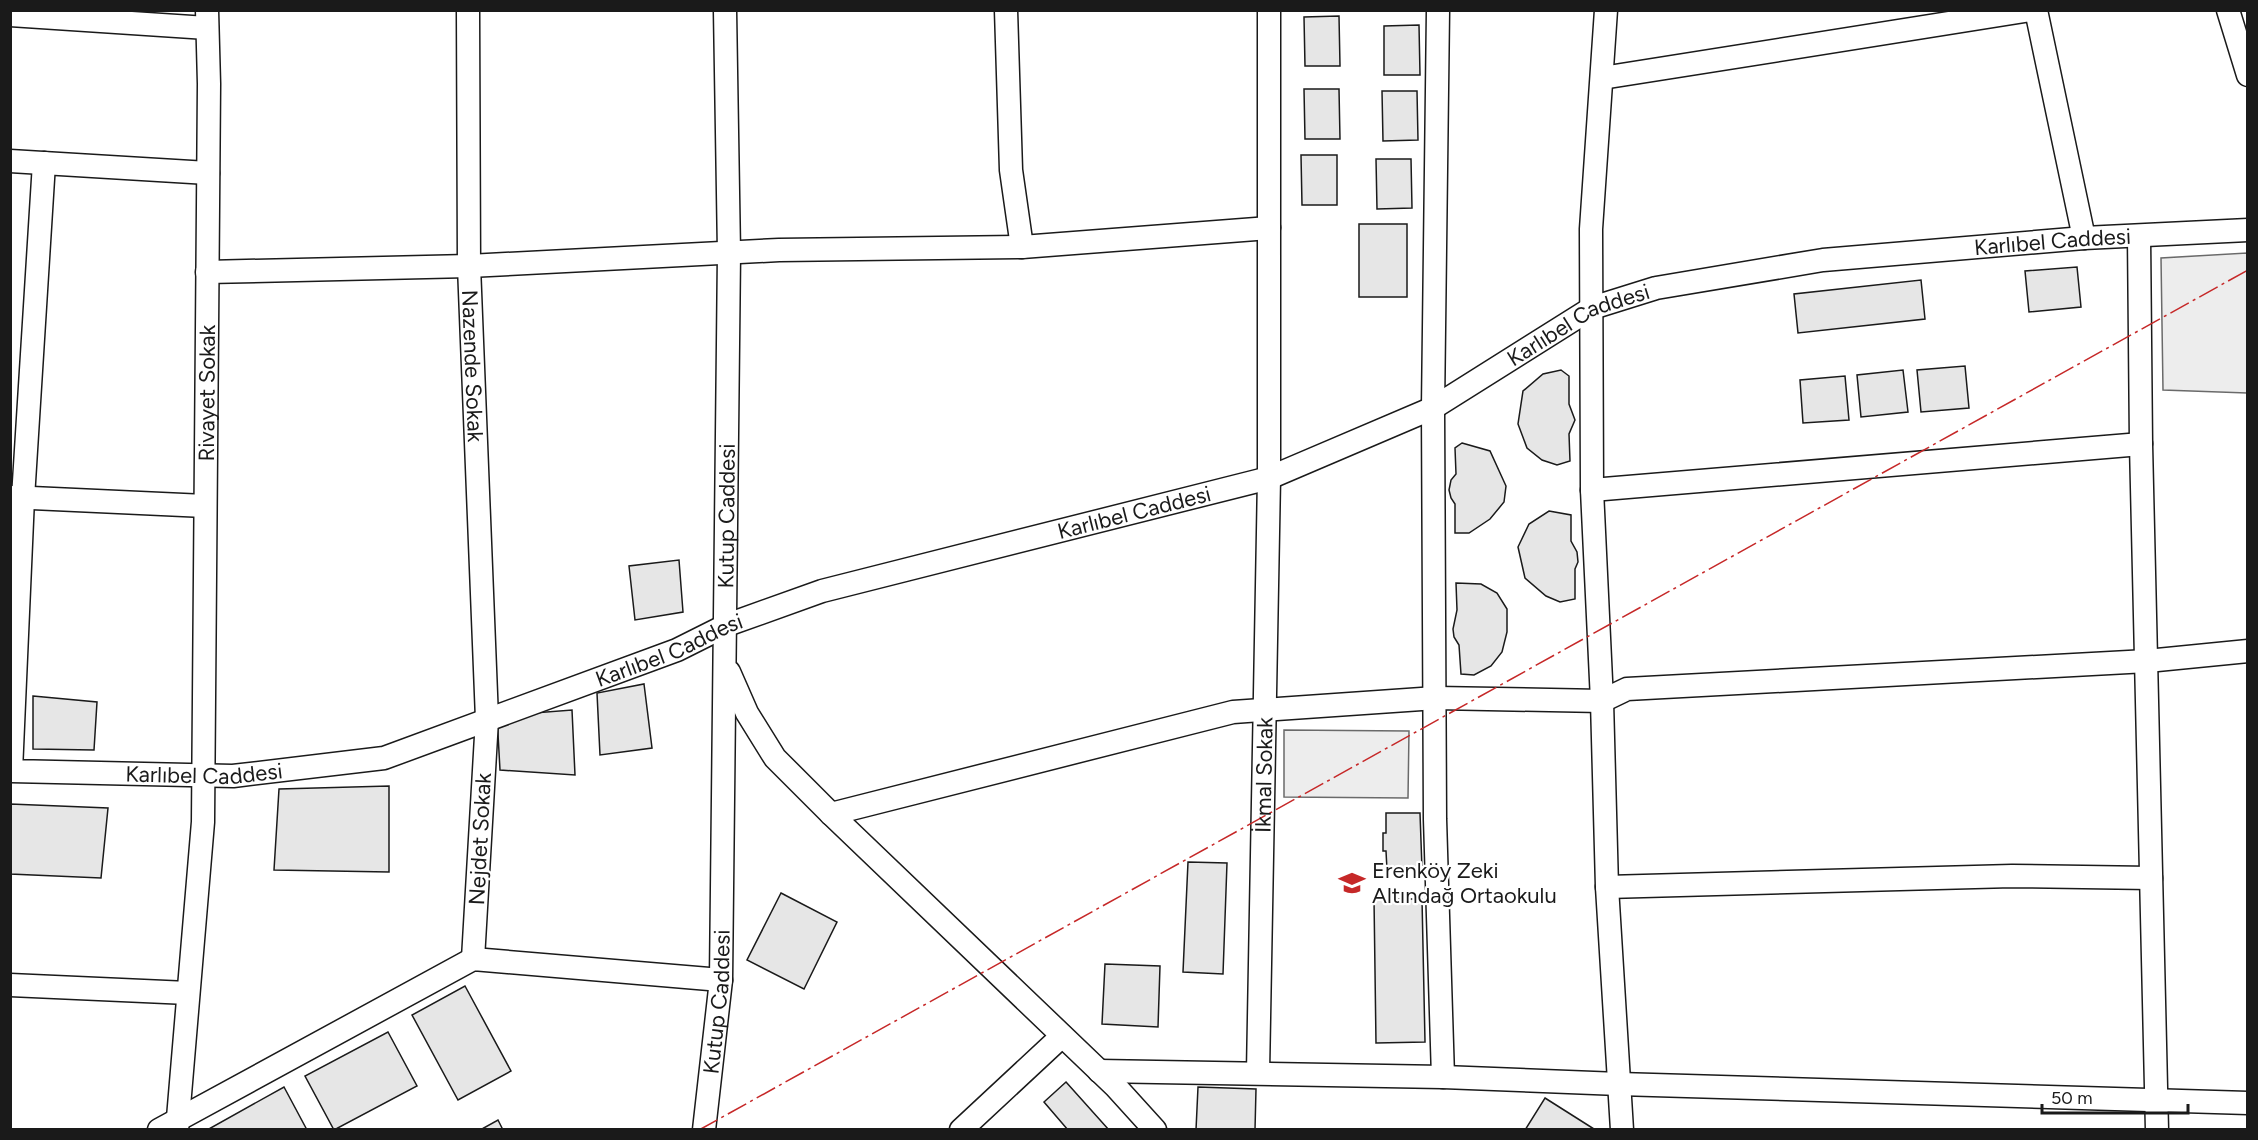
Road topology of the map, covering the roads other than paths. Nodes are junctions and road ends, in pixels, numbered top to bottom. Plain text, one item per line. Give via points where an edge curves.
1 (468, 10) edge
2 (725, 10) edge
3 (1006, 10) edge
4 (1269, 10) edge
5 (1438, 10) edge
6 (1606, 10) edge
7 (2031, 10) edge
8 (2036, 10) edge
9 (2228, 10) edge
10 (10, 15) edge
11 (207, 19) edge
12 (2247, 75) edge
13 (1602, 78) junction
14 (10, 161) edge
15 (45, 163) junction
16 (208, 173) junction
17 (1269, 228) junction
18 (2247, 230) edge
19 (2139, 236) junction
20 (2084, 238) junction
21 (1022, 247) junction
22 (729, 253) junction
23 (469, 266) junction
24 (207, 272) junction
25 (1592, 308) junction
26 (1433, 408) junction
27 (2141, 444) junction
28 (1269, 478) junction
29 (1592, 490) junction
30 (17, 498) edge
31 (205, 506) junction
32 (726, 625) junction
33 (2247, 651) edge
34 (2147, 661) junction
35 (725, 662) junction
36 (1436, 698) junction
37 (1602, 701) junction
38 (1265, 711) junction
39 (487, 719) junction
40 (10, 771) edge
41 (202, 776) junction
42 (831, 814) junction
43 (2151, 878) junction
44 (1607, 887) junction
45 (473, 959) junction
46 (721, 980) junction
47 (10, 985) edge
48 (188, 993) junction
49 (1062, 1036) junction
50 (1099, 1071) junction
51 (1258, 1072) junction
52 (1443, 1077) junction
53 (1619, 1084) junction
54 (2157, 1099) junction
55 (2247, 1103) edge
56 (171, 1126) edge
57 (704, 1130) edge
58 (961, 1130) edge
59 (1155, 1130) edge
60 (1622, 1130) edge
61 (2157, 1130) edge

1 - 23 street, Nazende Sokak
2 - 22 street, Kutup Caddesi
3 - 21 street via 1011,170
4 - 17 street, İkmal Sokak
5 - 26 street
6 - 13 street
7 - 13 street
8 - 20 street
9 - 12 street
10 - 11 street
11 - 16 street, Rivayet Sokak
13 - 25 street via 1592,229
14 - 15 street
15 - 16 street
15 - 30 street
16 - 24 street, Rivayet Sokak
17 - 21 street
17 - 28 street, İkmal Sokak
18 - 19 street, Karlıbel Caddesi
19 - 20 street, Karlıbel Caddesi
19 - 27 street
20 - 25 street, Karlıbel Caddesi via 1823,260 1656,288
21 - 22 street
22 - 23 street
22 - 32 street, Kutup Caddesi
23 - 24 street
23 - 39 street, Nazende Sokak
24 - 31 street, Rivayet Sokak
25 - 26 street, Karlıbel Caddesi
25 - 29 street
26 - 28 street, Karlıbel Caddesi
26 - 36 street
27 - 29 street
27 - 34 street
28 - 32 street, Karlıbel Caddesi via 822,591
28 - 38 street, İkmal Sokak
29 - 37 street
30 - 31 street
30 - 40 street
31 - 41 street, Rivayet Sokak
32 - 35 street, Kutup Caddesi
32 - 39 street, Karlıbel Caddesi via 676,650
33 - 34 street
34 - 37 street via 1628,689
34 - 43 street
35 - 42 street via 747,713 775,758
35 - 46 street, Kutup Caddesi
36 - 37 street
36 - 38 street
36 - 52 street via 1435,819
37 - 44 street
38 - 42 street via 1233,712
38 - 51 street, İkmal Sokak
39 - 41 street, Karlıbel Caddesi via 384,758 233,776
39 - 45 street, Nejdet Sokak
40 - 41 street, Karlıbel Caddesi
41 - 48 street, Rivayet Sokak via 203,822
42 - 49 street
43 - 44 street via 2012,876
43 - 54 street
44 - 53 street
45 - 46 street
45 - 56 street
46 - 57 street, Kutup Caddesi
47 - 48 street
48 - 56 street, Rivayet Sokak
49 - 50 street
49 - 58 street
50 - 51 street
50 - 59 street
51 - 52 street
52 - 53 street
53 - 54 street
53 - 60 street
54 - 55 street
54 - 61 street

